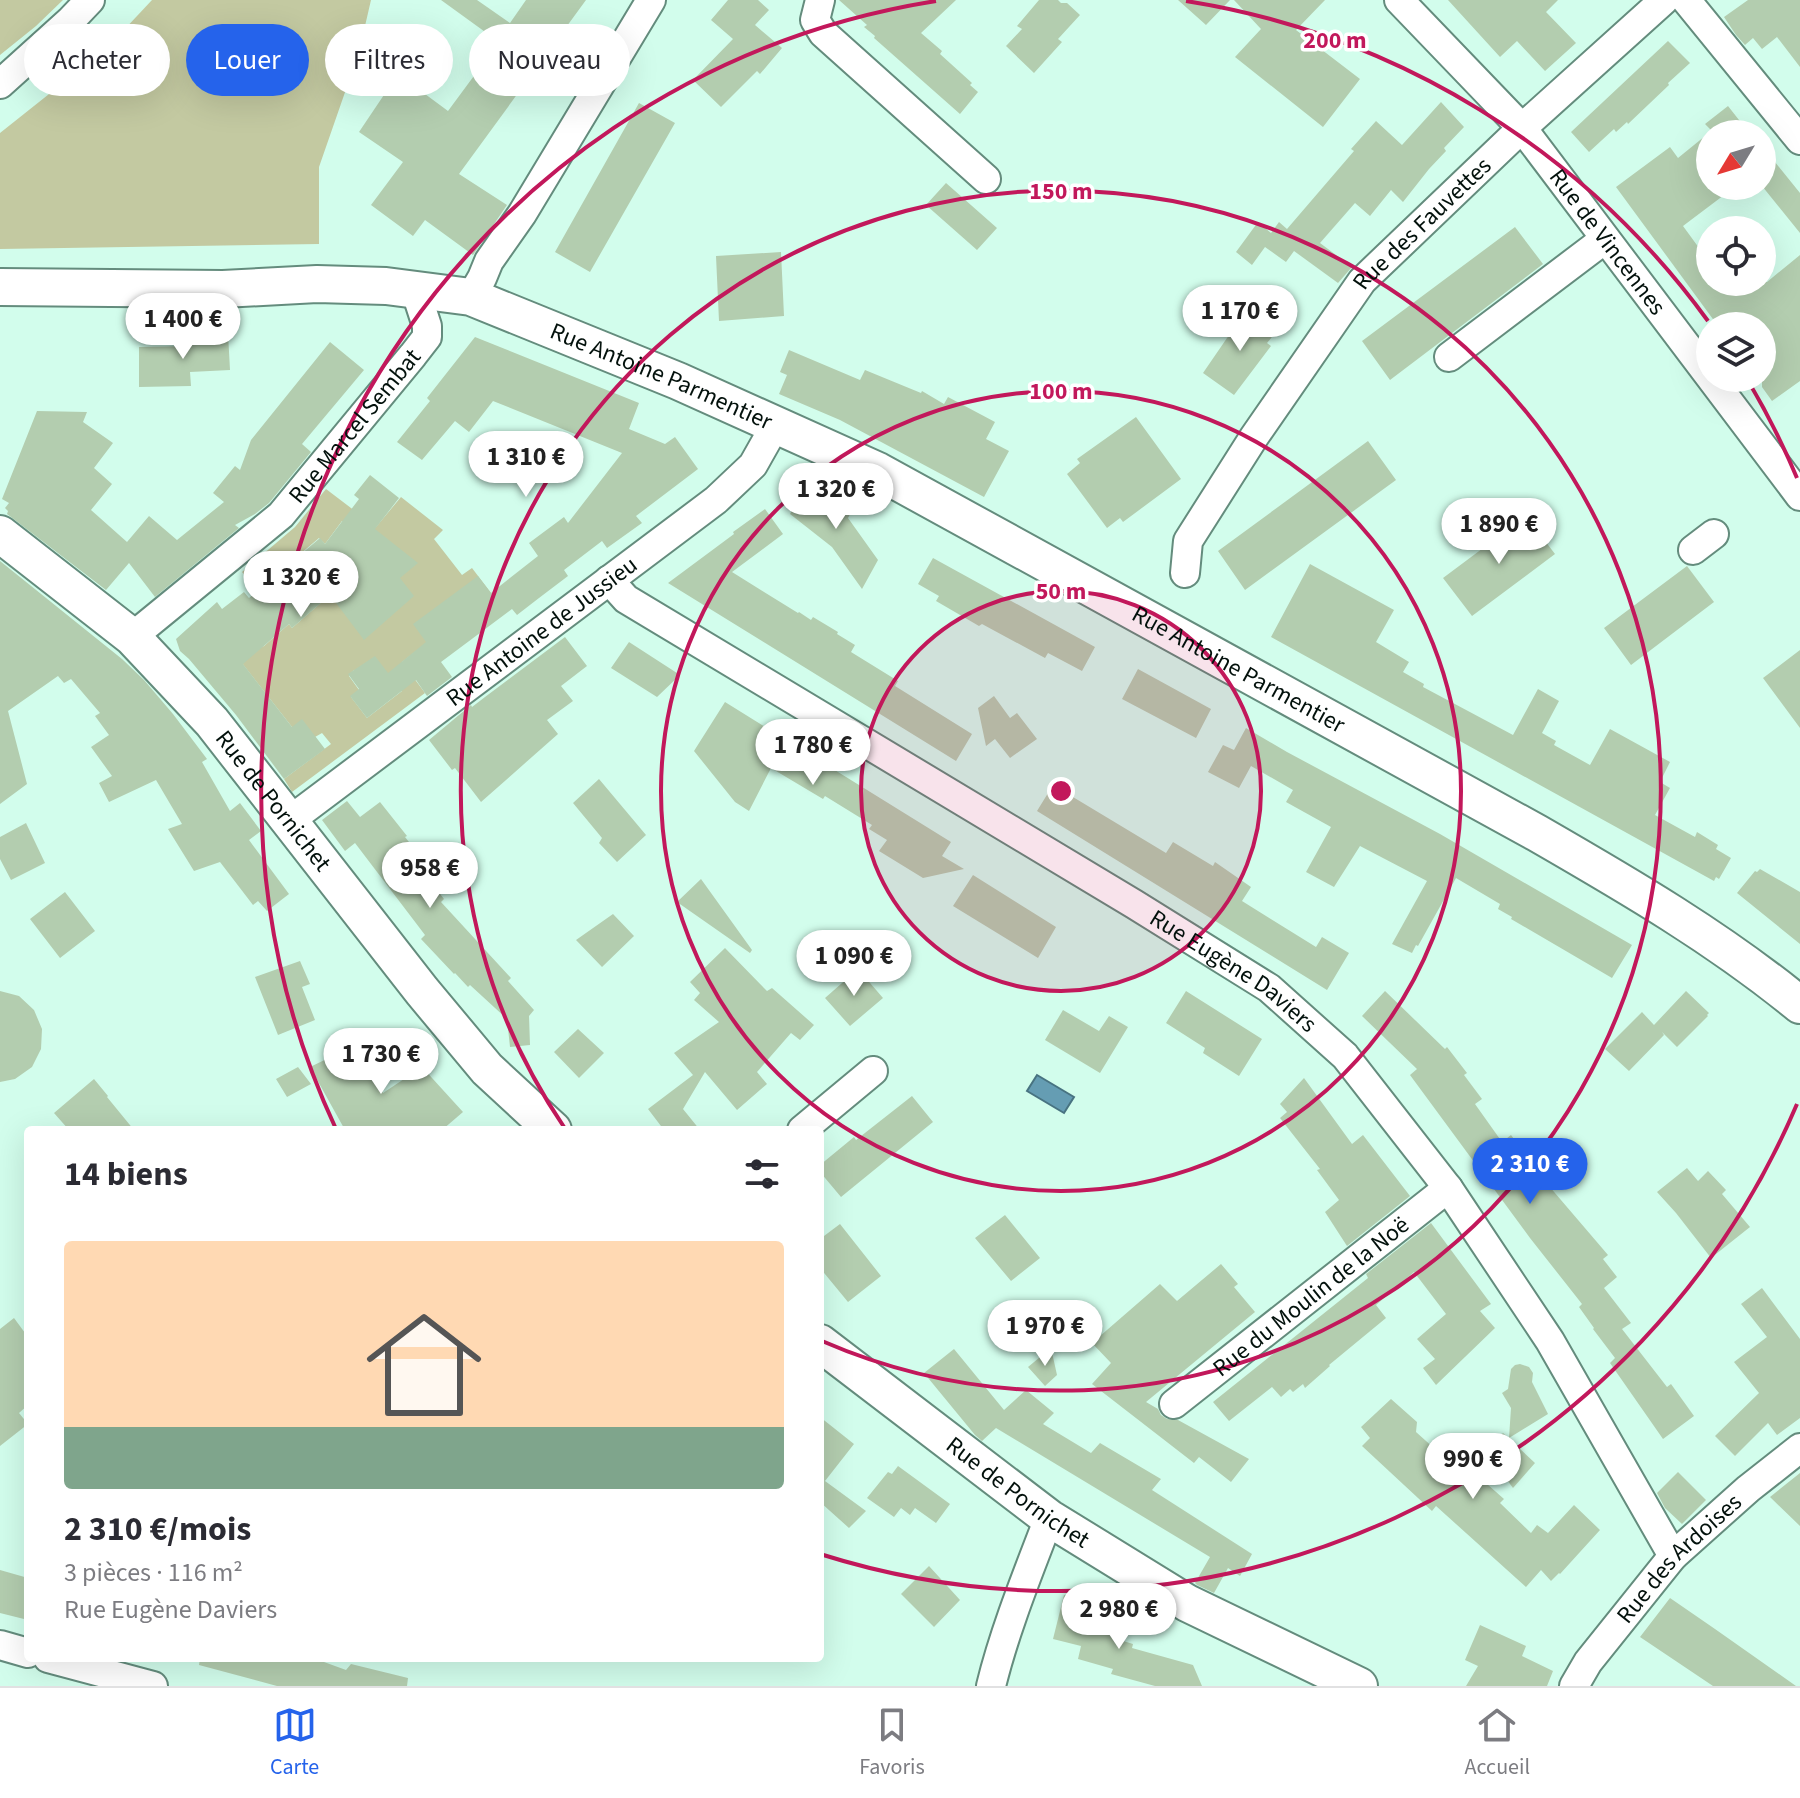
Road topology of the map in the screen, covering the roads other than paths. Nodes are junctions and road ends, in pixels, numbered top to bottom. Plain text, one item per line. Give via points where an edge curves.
1 (90, 0) edge
2 (651, 0) edge
3 (820, 0) edge
4 (1399, 0) edge
5 (1664, 0) edge
6 (1686, 0) edge
7 (0, 84) edge
8 (1522, 128) junction
9 (1800, 140) edge
10 (986, 179) dead end
11 (1605, 239) junction
12 (0, 287) edge
13 (415, 289) junction
14 (471, 297) junction
15 (1449, 357) dead end
16 (775, 426) junction
17 (1800, 496) edge
18 (0, 534) edge
19 (1185, 573) dead end
20 (609, 580) junction
21 (132, 637) junction
22 (289, 821) junction
23 (1800, 1005) edge
24 (873, 1071) dead end
25 (549, 1126) edge
26 (807, 1126) edge
27 (1448, 1188) junction
28 (824, 1346) edge
29 (1174, 1404) dead end
30 (1800, 1448) edge
31 (1049, 1518) junction
32 (1673, 1556) junction
33 (0, 1645) edge
34 (24, 1652) edge
35 (60, 1666) edge
36 (153, 1686) edge
37 (991, 1686) edge
38 (1359, 1686) edge
39 (1574, 1686) edge

1 - 7 street
2 - 14 street
3 - 10 street via 815,20 823,33
4 - 8 street, Rue de Vincennes
5 - 8 street, Rue des Fauvettes
6 - 9 street
8 - 11 street, Rue de Vincennes
8 - 19 street, Rue des Fauvettes via 1362,281 1188,541
11 - 15 street
11 - 17 street, Rue de Vincennes
12 - 13 main road, Rue Antoine Parmentier via 223,289 317,284
13 - 14 main road, Rue Antoine Parmentier
13 - 21 street, Rue Marcel Sembat via 427,337 413,355 281,515
14 - 16 main road, Rue Antoine Parmentier
16 - 20 street, Rue Antoine de Jussieu via 753,465 716,500
16 - 23 main road, Rue Antoine Parmentier via 878,471 1537,833 1691,925
18 - 21 main road, Rue de Pornichet
20 - 22 street, Rue Antoine de Jussieu
20 - 27 street, Rue Eugène Daviers via 626,599 1269,988 1345,1056
21 - 22 main road, Rue de Pornichet via 212,722
22 - 25 main road, Rue de Pornichet via 487,1069
24 - 26 street
27 - 29 street, Rue du Moulin de la Noë
27 - 32 street, Rue Eugène Daviers via 1550,1341
28 - 31 main road, Rue de Pornichet
30 - 32 street, Rue des Ardoises
31 - 37 street
31 - 38 main road, Rue de Pornichet via 1187,1603
32 - 39 street, Rue des Ardoises
33 - 34 street
35 - 36 street

